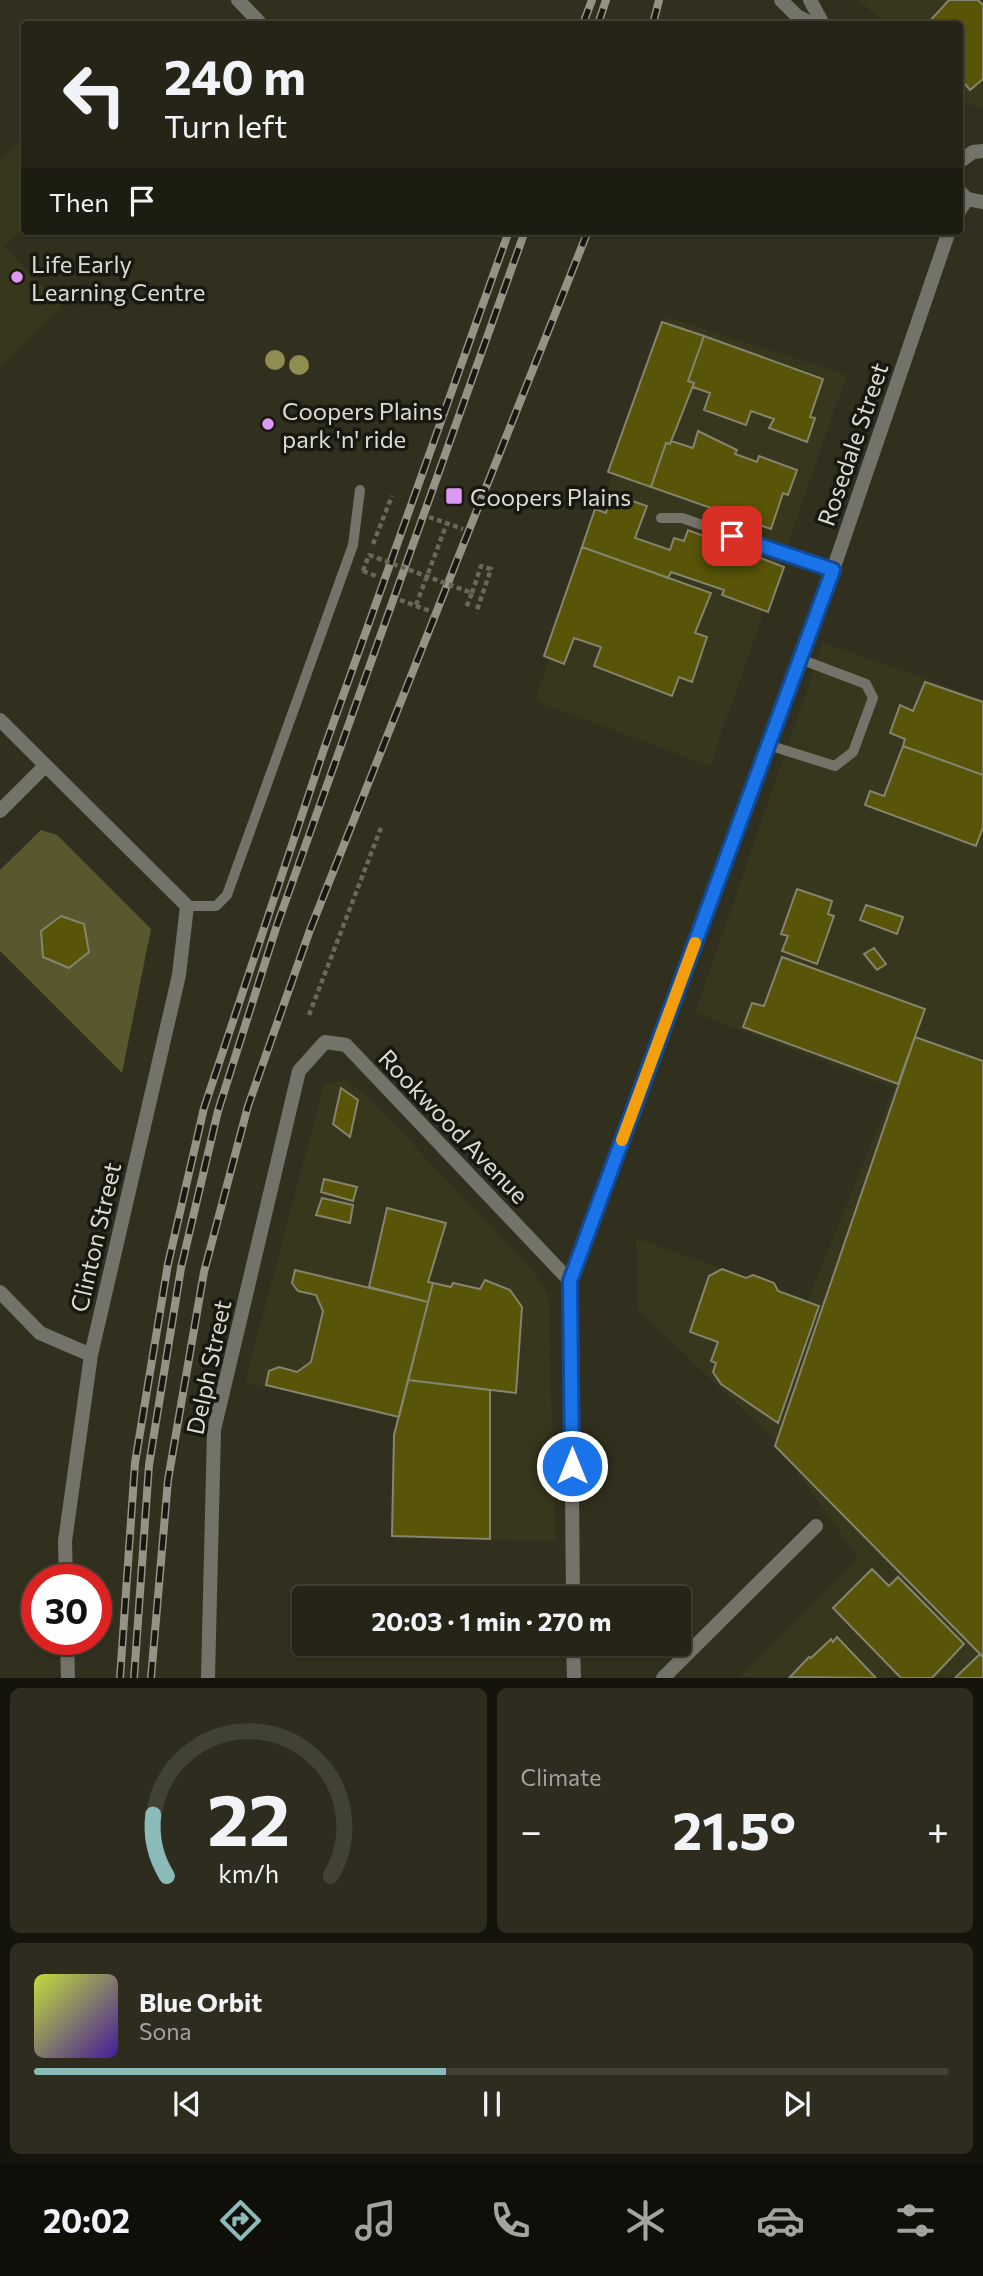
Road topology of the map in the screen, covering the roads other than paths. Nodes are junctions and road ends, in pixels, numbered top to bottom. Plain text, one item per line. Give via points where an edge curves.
1 (237, 0) edge
2 (781, 0) edge
3 (810, 0) edge
4 (258, 21) edge
5 (806, 21) edge
6 (821, 21) edge
7 (983, 151) edge
8 (963, 158) edge
9 (963, 200) edge
10 (983, 202) edge
11 (948, 235) edge
12 (360, 491) dead end
13 (661, 518) dead end
14 (833, 570) junction
15 (800, 659) junction
16 (0, 720) edge
17 (768, 745) junction
18 (46, 766) junction
19 (0, 811) edge
20 (187, 906) junction
21 (299, 1071) joint
22 (570, 1281) junction
23 (0, 1292) edge
24 (91, 1355) junction
25 (816, 1526) dead end
26 (66, 1564) edge
27 (573, 1586) edge
28 (67, 1655) edge
29 (573, 1656) edge
30 (68, 1678) edge
31 (208, 1678) edge
32 (573, 1678) edge
33 (663, 1678) edge

1 - 4 street
2 - 5 street
3 - 6 street
7 - 8 street
9 - 10 street
11 - 14 street, Rosedale Street
12 - 20 lane via 353,545 227,895 216,906
13 - 14 lane via 682,519
14 - 15 street, Rosedale Street
15 - 17 street, Rosedale Street
15 - 17 lane via 866,684 873,698 853,752 835,766
16 - 18 street
17 - 22 street, Rosedale Street
18 - 19 street
18 - 20 street
20 - 24 street, Clinton Street via 179,975
21 - 22 street, Rookwood Avenue via 325,1042 346,1045
21 - 31 street, Delph Street via 214,1430
22 - 27 street, Rosedale Street
23 - 24 street via 40,1333
24 - 26 street, Clinton Street
25 - 33 street
28 - 30 street
29 - 32 street

